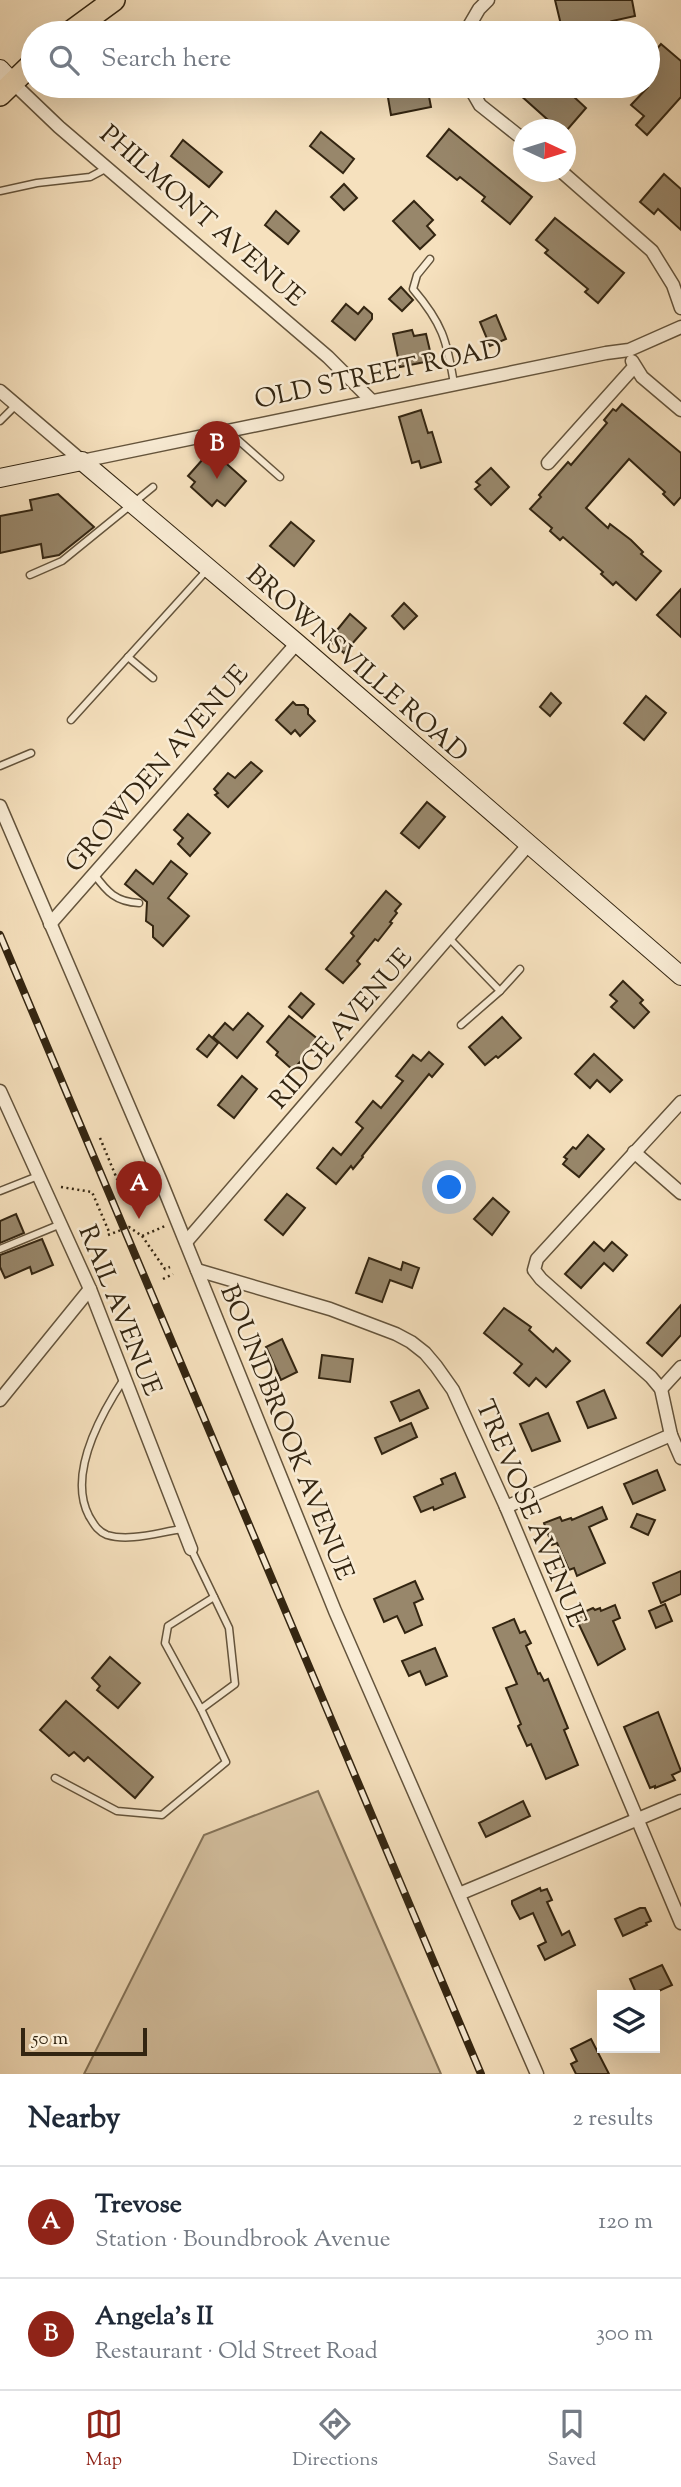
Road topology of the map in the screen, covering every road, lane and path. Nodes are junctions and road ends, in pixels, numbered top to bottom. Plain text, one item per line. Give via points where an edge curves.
1 (114, 0) edge
2 (488, 0) edge
3 (85, 21) edge
4 (472, 21) edge
5 (21, 71) edge
6 (4, 82) edge
7 (21, 96) edge
8 (24, 98) edge
9 (476, 98) edge
10 (513, 132) edge
11 (108, 167) junction
12 (573, 182) edge
13 (0, 191) edge
14 (430, 259) dead end
15 (681, 308) edge
16 (681, 327) edge
17 (629, 350) junction
18 (634, 367) junction
19 (454, 384) junction
20 (0, 391) edge
21 (372, 401) junction
22 (16, 405) junction
23 (681, 410) edge
24 (0, 421) edge
25 (228, 431) junction
26 (82, 461) junction
27 (548, 463) dead end
28 (280, 477) dead end
29 (0, 478) edge
30 (153, 487) dead end
31 (133, 504) junction
32 (208, 569) junction
33 (30, 575) dead end
34 (297, 643) junction
35 (128, 657) junction
36 (153, 678) dead end
37 (71, 720) dead end
38 (31, 753) dead end
39 (0, 766) edge
40 (0, 806) edge
41 (529, 844) junction
42 (93, 873) junction
43 (139, 903) dead end
44 (50, 924) junction
45 (448, 937) junction
46 (520, 969) dead end
47 (681, 976) edge
48 (500, 990) junction
49 (461, 1025) dead end
50 (0, 1091) edge
51 (681, 1102) edge
52 (13, 1123) junction
53 (0, 1127) edge
54 (100, 1138) dead end
55 (634, 1152) junction
56 (130, 1172) dead end
57 (42, 1180) junction
58 (0, 1191) edge
59 (681, 1192) edge
60 (61, 1224) junction
61 (150, 1232) dead end
62 (142, 1236) junction
63 (186, 1242) junction
64 (0, 1249) edge
65 (170, 1267) dead end
66 (197, 1270) junction
67 (173, 1274) dead end
68 (163, 1279) dead end
69 (90, 1289) junction
70 (681, 1367) edge
71 (125, 1377) junction
72 (661, 1389) junction
73 (0, 1400) edge
74 (671, 1435) junction
75 (681, 1458) edge
76 (506, 1507) junction
77 (183, 1529) junction
78 (191, 1549) joint
79 (215, 1597) junction
80 (201, 1709) junction
81 (55, 1778) dead end
82 (681, 1801) edge
83 (637, 1820) junction
84 (459, 1894) junction
85 (681, 1923) edge
86 (537, 2074) edge

1 - 3 main road
2 - 4 street
5 - 6 main road
6 - 7 street, PHILMONT AVENUE
8 - 11 street, PHILMONT AVENUE
9 - 10 street
11 - 13 lane via 90,177
11 - 21 street, PHILMONT AVENUE via 328,357
12 - 15 street via 652,251
14 - 19 lane via 413,289 445,336
16 - 17 street, OLD STREET ROAD
17 - 18 street
17 - 19 street, OLD STREET ROAD
18 - 23 street
18 - 27 street
19 - 21 street, OLD STREET ROAD
20 - 22 street, BROWNSVILLE ROAD
21 - 25 street, OLD STREET ROAD
22 - 24 lane
22 - 26 street, BROWNSVILLE ROAD
25 - 26 street, OLD STREET ROAD
25 - 28 lane
26 - 29 street, OLD STREET ROAD
26 - 31 street, BROWNSVILLE ROAD
30 - 31 lane
31 - 32 street, BROWNSVILLE ROAD
31 - 33 lane via 62,561
32 - 34 street, BROWNSVILLE ROAD
32 - 35 lane
34 - 41 street, BROWNSVILLE ROAD
34 - 42 street, GROWDEN AVENUE
35 - 36 lane
35 - 37 lane
38 - 39 lane
40 - 44 street, BOUNDBROOK AVENUE
41 - 45 street, RIDGE AVENUE
41 - 47 street, BROWNSVILLE ROAD
42 - 43 lane via 115,898
42 - 44 street, GROWDEN AVENUE
44 - 63 street, BOUNDBROOK AVENUE
45 - 48 lane
45 - 63 street, RIDGE AVENUE
46 - 48 lane
48 - 49 lane
50 - 52 street, RAIL AVENUE
51 - 55 street
52 - 53 street
52 - 57 street, RAIL AVENUE
54 - 56 path via 117,1179
55 - 59 street
55 - 72 street via 537,1259 534,1270
57 - 58 lane
57 - 60 street, RAIL AVENUE
57 - 62 path via 92,1192 109,1235 129,1227
60 - 64 lane
60 - 69 street, RAIL AVENUE
61 - 62 path
62 - 65 path via 165,1269
63 - 66 street, BOUNDBROOK AVENUE
66 - 76 street, TREVOSE AVENUE via 330,1309 411,1342 453,1390
66 - 84 street, BOUNDBROOK AVENUE via 335,1611
67 - 68 path
69 - 71 street, RAIL AVENUE
69 - 73 street
70 - 72 street
71 - 77 street, RAIL AVENUE
71 - 77 lane via 104,1408 94,1435 82,1479 85,1508 96,1528 123,1538
72 - 74 street
74 - 75 street
74 - 76 street
76 - 83 street, TREVOSE AVENUE
77 - 78 street, RAIL AVENUE
78 - 79 lane
79 - 80 lane via 229,1628 235,1684
79 - 80 lane via 168,1626 164,1643
80 - 81 lane via 226,1762 162,1815 117,1811
82 - 83 street
83 - 84 street
83 - 85 street, TREVOSE AVENUE
84 - 86 street, BOUNDBROOK AVENUE

